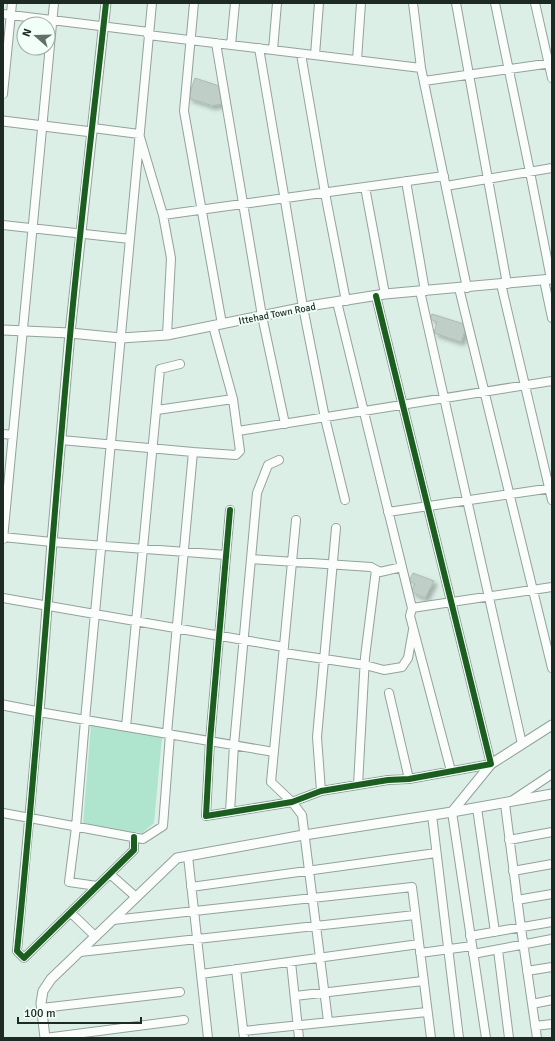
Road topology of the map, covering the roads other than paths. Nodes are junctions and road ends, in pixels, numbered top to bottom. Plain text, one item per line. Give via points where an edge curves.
1 (12, 3) edge
2 (54, 3) edge
3 (106, 3) edge
4 (152, 3) edge
5 (194, 3) edge
6 (235, 3) edge
7 (277, 3) edge
8 (319, 3) edge
9 (361, 3) edge
10 (412, 3) edge
11 (456, 3) edge
12 (495, 3) edge
13 (535, 3) edge
14 (7, 14) edge
15 (22, 16) edge
16 (52, 16) edge
17 (56, 21) edge
18 (103, 27) junction
19 (148, 33) junction
20 (190, 40) junction
21 (216, 43) junction
22 (231, 45) junction
23 (258, 48) junction
24 (273, 50) junction
25 (301, 54) junction
26 (315, 55) junction
27 (49, 56) edge
28 (357, 60) junction
29 (550, 63) edge
30 (421, 68) junction
31 (509, 69) junction
32 (469, 75) junction
33 (552, 78) edge
34 (424, 81) junction
35 (3, 94) edge
36 (3, 121) edge
37 (42, 126) junction
38 (92, 130) junction
39 (139, 134) junction
40 (552, 168) edge
41 (530, 172) junction
42 (444, 176) junction
43 (488, 179) junction
44 (406, 181) junction
45 (446, 186) junction
46 (365, 187) junction
47 (325, 192) junction
48 (284, 198) junction
49 (242, 204) junction
50 (202, 210) junction
51 (163, 215) junction
52 (3, 225) edge
53 (32, 228) junction
54 (81, 233) junction
55 (130, 239) junction
56 (549, 280) edge
57 (504, 284) junction
58 (463, 288) junction
59 (423, 291) junction
60 (381, 295) junction
61 (341, 301) junction
62 (303, 308) junction
63 (262, 316) junction
64 (552, 318) edge
65 (217, 325) junction
66 (3, 330) edge
67 (23, 331) junction
68 (70, 333) junction
69 (167, 335) junction
70 (121, 338) junction
71 (180, 364) dead end
72 (552, 381) edge
73 (525, 386) junction
74 (485, 392) junction
75 (233, 399) junction
76 (444, 399) junction
77 (403, 405) junction
78 (157, 410) junction
79 (364, 411) junction
80 (325, 418) junction
81 (285, 424) junction
82 (238, 431) junction
83 (3, 434) edge
84 (13, 435) junction
85 (61, 440) junction
86 (111, 445) junction
87 (153, 448) junction
88 (193, 452) junction
89 (279, 460) dead end
90 (551, 488) edge
91 (510, 494) junction
92 (345, 500) dead end
93 (467, 500) junction
94 (552, 500) edge
95 (428, 506) junction
96 (230, 510) dead end
97 (388, 512) junction
98 (296, 520) dead end
99 (336, 528) dead end
100 (3, 538) edge
101 (52, 542) junction
102 (101, 546) junction
103 (143, 549) junction
104 (184, 552) junction
105 (226, 555) junction
106 (251, 559) junction
107 (292, 562) junction
108 (332, 564) junction
109 (402, 567) junction
110 (376, 570) junction
111 (552, 586) edge
112 (533, 590) junction
113 (489, 596) junction
114 (3, 598) edge
115 (452, 602) junction
116 (47, 606) junction
117 (412, 608) junction
118 (95, 614) junction
119 (136, 621) junction
120 (177, 628) junction
121 (413, 628) junction
122 (219, 636) junction
123 (244, 640) junction
124 (284, 650) junction
125 (323, 660) junction
126 (365, 665) junction
127 (552, 668) edge
128 (389, 693) dead end
129 (3, 706) edge
130 (40, 712) junction
131 (85, 720) junction
132 (552, 725) edge
133 (126, 727) junction
134 (168, 733) junction
135 (210, 741) junction
136 (522, 744) junction
137 (234, 745) junction
138 (274, 752) junction
139 (491, 764) junction
140 (451, 771) junction
141 (552, 774) edge
142 (409, 779) junction
143 (358, 785) junction
144 (321, 791) junction
145 (552, 794) edge
146 (292, 802) junction
147 (507, 803) junction
148 (477, 808) junction
149 (230, 812) junction
150 (452, 812) junction
151 (3, 813) edge
152 (432, 815) junction
153 (30, 818) junction
154 (76, 827) junction
155 (552, 832) edge
156 (305, 835) junction
157 (134, 837) junction
158 (509, 840) junction
159 (436, 853) junction
160 (188, 856) junction
161 (552, 864) edge
162 (309, 870) junction
163 (513, 871) junction
164 (110, 874) junction
165 (97, 886) junction
166 (191, 887) junction
167 (552, 894) edge
168 (136, 897) junction
169 (313, 898) junction
170 (517, 900) junction
171 (194, 911) junction
172 (70, 913) junction
173 (415, 915) junction
174 (113, 920) junction
175 (552, 922) edge
176 (316, 926) junction
177 (521, 928) junction
178 (495, 932) junction
179 (95, 936) junction
180 (470, 936) junction
181 (197, 939) junction
182 (552, 939) edge
183 (523, 945) junction
184 (419, 949) junction
185 (448, 949) junction
186 (472, 950) junction
187 (498, 950) junction
188 (80, 952) junction
189 (320, 958) junction
190 (291, 962) junction
191 (552, 967) edge
192 (236, 969) junction
193 (527, 971) junction
194 (201, 974) junction
195 (423, 981) junction
196 (180, 992) dead end
197 (324, 993) junction
198 (295, 996) junction
199 (552, 1000) edge
200 (532, 1004) junction
201 (42, 1008) junction
202 (427, 1012) junction
203 (184, 1020) dead end
204 (328, 1022) junction
205 (298, 1024) junction
206 (552, 1024) edge
207 (535, 1026) junction
208 (243, 1034) edge
209 (45, 1038) edge
210 (208, 1038) edge
211 (299, 1038) edge
212 (431, 1038) edge
213 (459, 1038) edge
214 (486, 1038) edge
215 (509, 1038) edge
216 (537, 1038) edge

1 - 14 street
2 - 16 street
3 - 18 street
4 - 19 street
5 - 20 street
6 - 22 street
7 - 24 street
8 - 26 street
9 - 28 street
10 - 30 street
11 - 32 street
12 - 31 street
13 - 29 street
14 - 15 street
14 - 35 street
17 - 18 street
18 - 19 street
18 - 38 street
19 - 20 street
19 - 39 street
20 - 21 street
20 - 50 street via 184,111
21 - 22 street
21 - 49 street
22 - 23 street
23 - 24 street
23 - 48 street
24 - 25 street
25 - 26 street
25 - 47 street
26 - 28 street
27 - 37 street
28 - 30 street
29 - 31 street
29 - 33 street
30 - 34 street
31 - 32 street
31 - 41 street
32 - 34 street
32 - 43 street
34 - 42 street
36 - 37 street
37 - 38 street
37 - 53 street
38 - 39 street
38 - 54 street
39 - 51 street
39 - 55 street
40 - 41 street
41 - 43 street
41 - 56 street
42 - 44 street
42 - 45 street
43 - 45 street
43 - 57 street
44 - 46 street
44 - 59 street
45 - 58 street
46 - 47 street
46 - 60 street
47 - 48 street
47 - 61 street
48 - 49 street
48 - 62 street
49 - 50 street
49 - 63 street
50 - 51 street
50 - 65 street
51 - 69 street via 171,258
52 - 53 street
53 - 54 street
53 - 67 street
54 - 55 street
54 - 68 street
55 - 70 street
56 - 57 street, Ittehad Town Road
56 - 64 street
57 - 58 street, Ittehad Town Road
57 - 73 street
58 - 59 street, Ittehad Town Road
58 - 74 street
59 - 60 street, Ittehad Town Road
59 - 76 street
60 - 61 street, Ittehad Town Road
60 - 77 street
61 - 62 street, Ittehad Town Road
61 - 79 street
62 - 63 street, Ittehad Town Road
62 - 80 street
63 - 65 street, Ittehad Town Road
63 - 81 street
65 - 69 street, Ittehad Town Road
65 - 75 street
66 - 67 street, Ittehad Town Road
67 - 68 street, Ittehad Town Road
67 - 84 street
68 - 70 street, Ittehad Town Road
68 - 85 street
69 - 70 street, Ittehad Town Road
70 - 86 street
71 - 78 street via 160,369
72 - 73 street
73 - 74 street
73 - 90 street
74 - 76 street
74 - 91 street
75 - 78 street
75 - 82 street
76 - 77 street
76 - 93 street
77 - 79 street
77 - 95 street
78 - 87 street
79 - 80 street
79 - 97 street
80 - 81 street
80 - 92 street
81 - 82 street
82 - 88 street via 240,451 236,455
83 - 84 street
84 - 100 street
85 - 86 street
85 - 101 street
86 - 87 street
86 - 102 street
87 - 88 street
87 - 103 street
88 - 104 street
89 - 106 street via 268,465 257,493
90 - 91 street
90 - 94 street
91 - 93 street
91 - 112 street
93 - 95 street
93 - 113 street
95 - 97 street
95 - 115 street
96 - 105 street
97 - 109 street
98 - 107 street
99 - 108 street
100 - 101 street
101 - 102 street
101 - 116 street
102 - 103 street
102 - 118 street
103 - 104 street
103 - 119 street
104 - 105 street
104 - 120 street
105 - 122 street
106 - 107 street
106 - 123 street
107 - 108 street
107 - 124 street
108 - 110 street via 370,567
108 - 125 street
109 - 110 street via 380,572
109 - 117 street
110 - 126 street
111 - 112 street
112 - 113 street
112 - 127 street
113 - 115 street
113 - 136 street
114 - 116 street
115 - 117 street
115 - 139 street
116 - 118 street
116 - 130 street
117 - 121 street via 410,616
118 - 119 street
118 - 131 street
119 - 120 street
119 - 133 street
120 - 122 street
120 - 134 street
121 - 126 street via 408,658 402,667 384,670
121 - 140 street
122 - 123 street
122 - 135 street
123 - 124 street
123 - 137 street
124 - 125 street
124 - 138 street
125 - 126 street
125 - 144 street via 316,737
126 - 143 street
128 - 142 street
129 - 130 street
130 - 131 street
130 - 153 street
131 - 133 street
131 - 154 street
132 - 136 street
133 - 134 street
134 - 135 street
134 - 157 street via 163,826 143,839
135 - 137 street
135 - 149 street via 206,816
136 - 139 street
137 - 138 street
137 - 149 street
138 - 146 street via 271,782
139 - 140 street
139 - 150 street
140 - 142 street
141 - 147 street
142 - 143 street
143 - 144 street
144 - 146 street
145 - 147 street
146 - 149 street
146 - 156 street via 302,815
147 - 148 street
147 - 158 street
148 - 150 street
148 - 178 street
150 - 152 street
150 - 180 street
151 - 153 street
152 - 156 street
152 - 159 street
153 - 154 street
153 - 172 street via 17,951 24,958
154 - 157 street
154 - 165 street via 69,882
155 - 158 street
156 - 160 street
156 - 162 street
157 - 164 street via 134,850
158 - 163 street
159 - 162 street
159 - 185 street
160 - 166 street
160 - 168 street via 177,858
161 - 163 street
162 - 166 street
162 - 169 street
163 - 170 street
164 - 165 street
164 - 168 street
165 - 172 street
166 - 171 street
167 - 170 street
168 - 174 street
169 - 171 street
169 - 173 street via 412,887
169 - 176 street
170 - 177 street
171 - 174 street
171 - 181 street
172 - 179 street
173 - 176 street
173 - 184 street
174 - 179 street
175 - 177 street
176 - 181 street
176 - 189 street
177 - 178 street
177 - 183 street
178 - 180 street
179 - 188 street
180 - 186 street
181 - 188 street
181 - 194 street
182 - 183 street
183 - 187 street
183 - 193 street
184 - 185 street
184 - 189 street
184 - 195 street
185 - 186 street
185 - 213 street
186 - 187 street
186 - 214 street
187 - 215 street
188 - 201 street via 51,979 43,991
189 - 190 street
189 - 197 street
190 - 192 street
190 - 198 street
191 - 193 street
192 - 194 street
192 - 208 street
193 - 200 street
194 - 210 street
195 - 197 street
195 - 202 street
196 - 201 street
197 - 198 street
197 - 204 street
198 - 205 street
199 - 200 street
200 - 207 street
201 - 209 street
202 - 204 street
202 - 212 street
203 - 209 street
204 - 205 street
205 - 208 street
205 - 211 street
206 - 207 street
207 - 216 street

